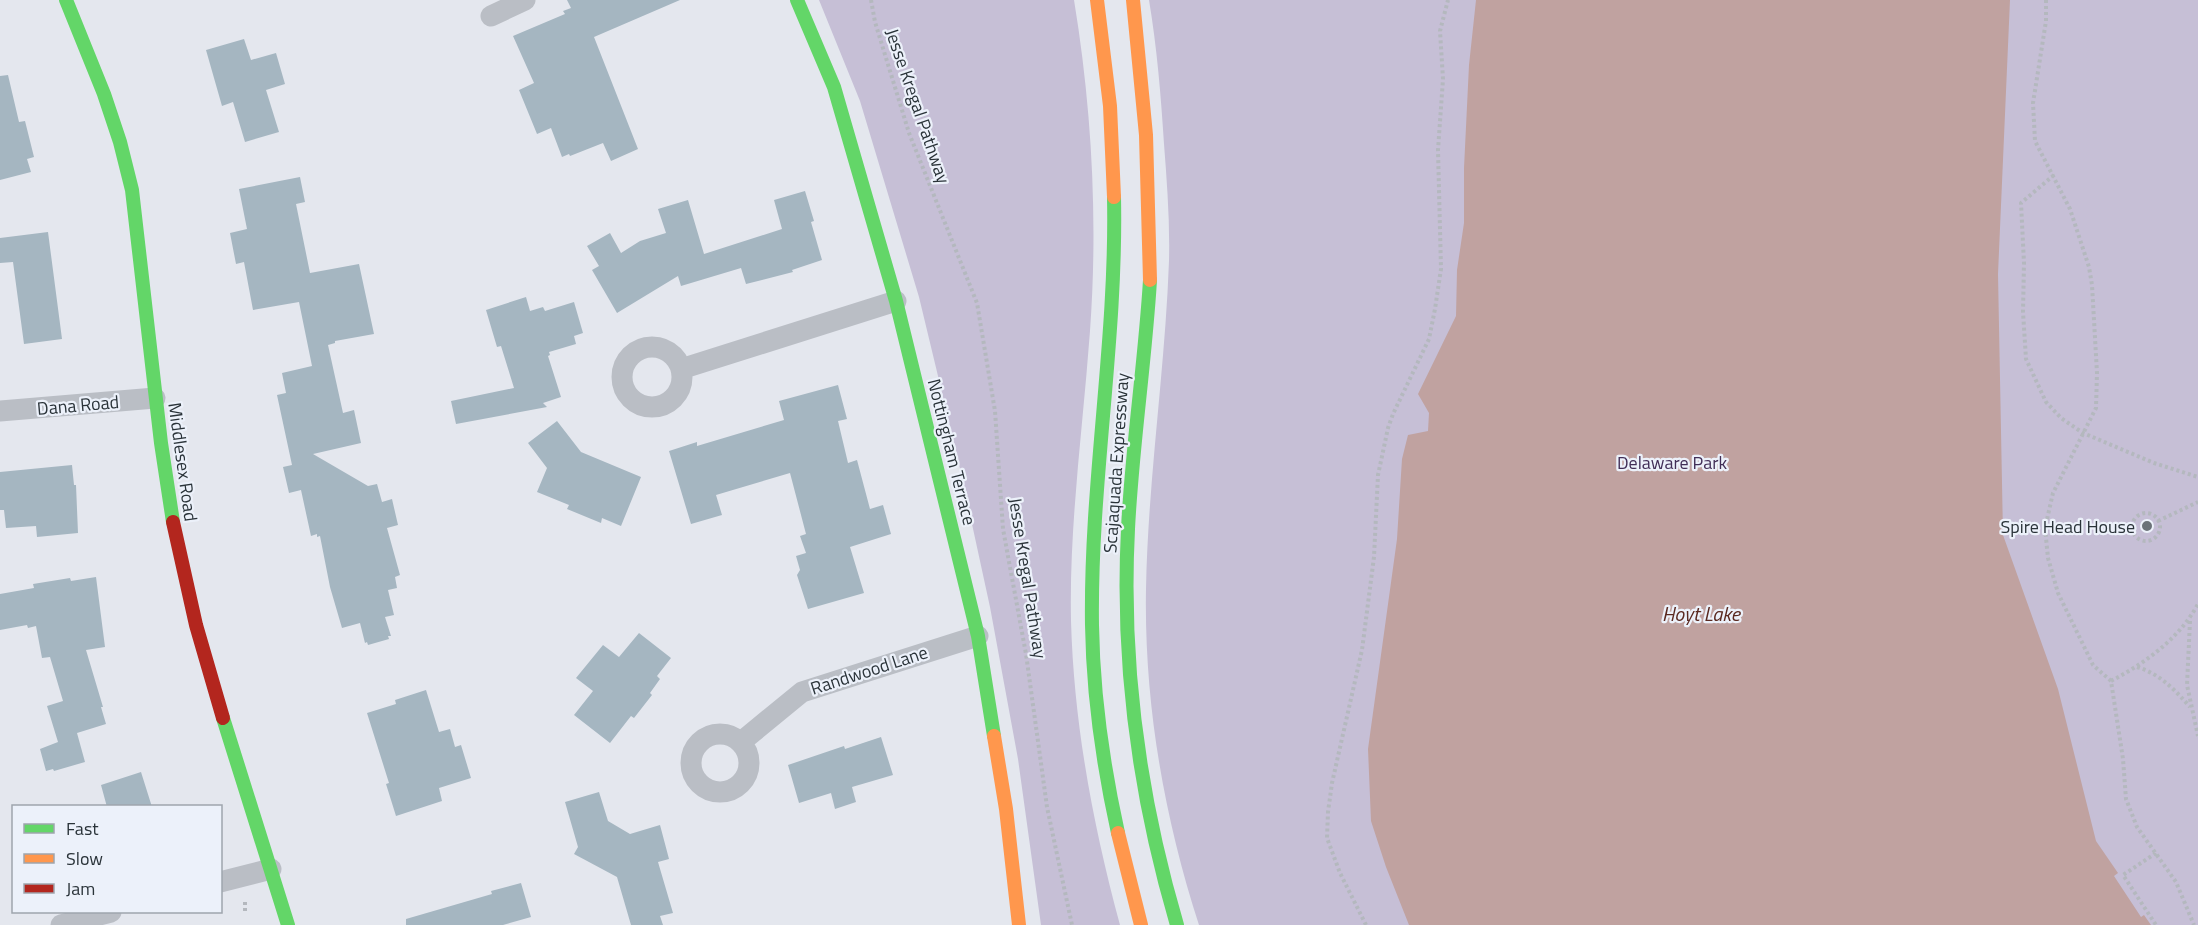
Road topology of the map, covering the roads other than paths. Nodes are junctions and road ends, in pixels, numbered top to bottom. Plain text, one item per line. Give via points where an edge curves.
1 (66, 0) edge
2 (525, 0) edge
3 (797, 0) edge
4 (1097, 0) edge
5 (1133, 0) edge
6 (491, 16) dead end
7 (896, 301) junction
8 (681, 369) dead end
9 (155, 398) junction
10 (0, 411) edge
11 (978, 636) junction
12 (741, 742) dead end
13 (271, 869) junction
14 (222, 881) edge
15 (107, 913) edge
16 (61, 925) edge
17 (288, 925) edge
18 (1019, 925) edge
19 (1141, 925) edge
20 (1177, 925) edge

1 - 9 main road, Middlesex Road via 117,134 131,189 141,245
2 - 6 street
3 - 7 main road, Nottingham Terrace via 834,87
4 - 19 main road, Scajaquada Expressway via 1115,192 1111,332 1095,527 1094,675 1106,774
5 - 20 main road, Scajaquada Expressway via 1148,147 1150,273 1128,532 1126,629 1140,770 1160,867
7 - 8 street
7 - 11 main road, Nottingham Terrace
9 - 10 street, Dana Road
9 - 13 main road, Middlesex Road via 172,523 190,601 251,814
11 - 12 street, Randwood Lane via 802,692
11 - 18 main road, Nottingham Terrace via 1006,809
13 - 14 street
13 - 17 main road, Middlesex Road
15 - 16 street

